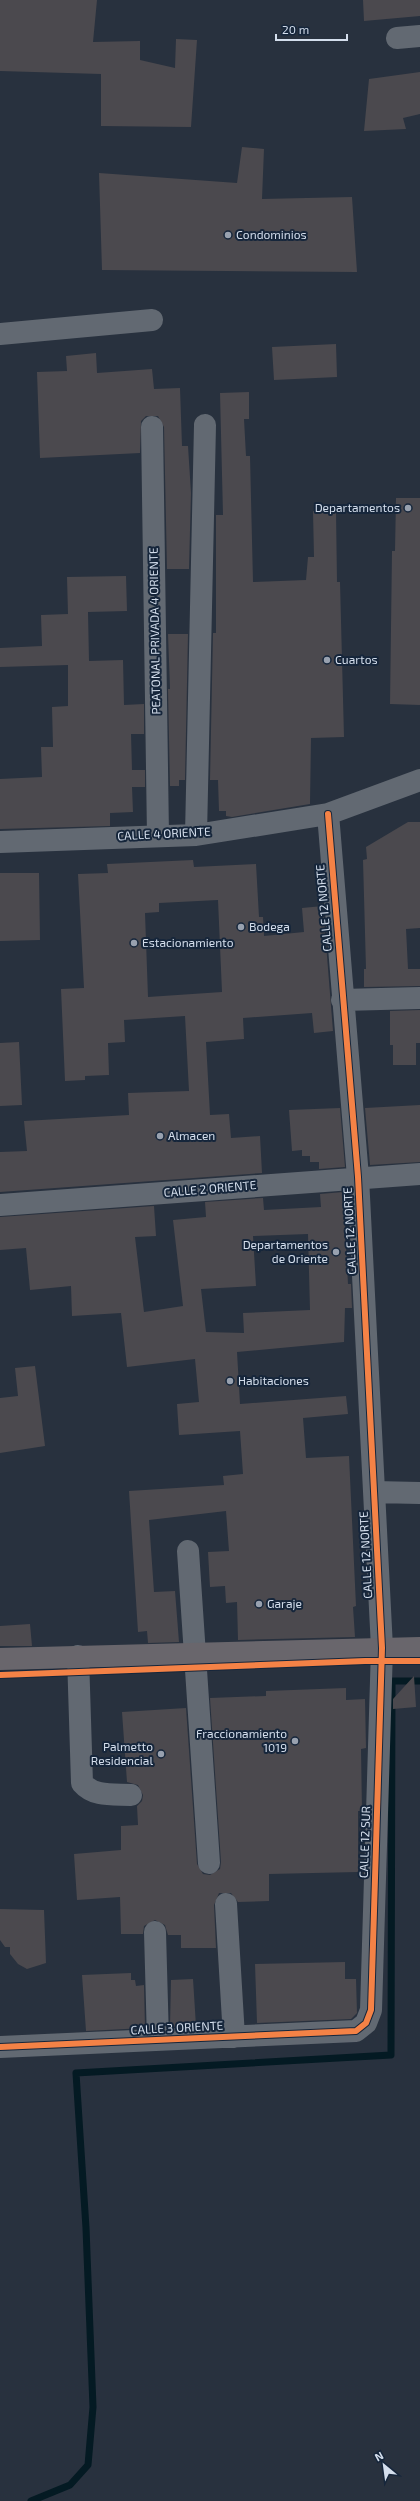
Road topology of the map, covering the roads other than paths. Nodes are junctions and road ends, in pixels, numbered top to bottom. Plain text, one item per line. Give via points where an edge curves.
1 (420, 36) edge
2 (397, 38) dead end
3 (152, 320) dead end
4 (0, 334) edge
5 (205, 425) dead end
6 (152, 427) dead end
7 (420, 780) edge
8 (328, 814) junction
9 (196, 834) junction
10 (158, 836) junction
11 (0, 842) edge
12 (420, 998) edge
13 (342, 1000) junction
14 (420, 1174) edge
15 (358, 1177) junction
16 (0, 1205) edge
17 (374, 1492) junction
18 (420, 1493) edge
19 (188, 1551) dead end
20 (382, 1648) junction
21 (420, 1648) edge
22 (196, 1653) junction
23 (78, 1656) junction
24 (0, 1659) edge
25 (130, 1795) dead end
26 (209, 1863) dead end
27 (226, 1904) dead end
28 (155, 1932) dead end
29 (356, 2031) joint
30 (234, 2036) junction
31 (158, 2040) junction
32 (0, 2047) edge

1 - 2 street
3 - 4 street
5 - 9 street
6 - 10 street, PEATONAL PRIVADA 4 ORIENTE
7 - 8 street, CALLE 4 ORIENTE
8 - 9 street, CALLE 4 ORIENTE
8 - 13 street, CALLE 12 NORTE
9 - 10 street, CALLE 4 ORIENTE
10 - 11 street, CALLE 4 ORIENTE
12 - 13 street
13 - 15 street, CALLE 12 NORTE
14 - 15 street, CALLE 2 ORIENTE
15 - 16 street, CALLE 2 ORIENTE
15 - 17 street, CALLE 12 NORTE
17 - 18 street
17 - 20 street, CALLE 12 NORTE
19 - 22 street
20 - 21 main road
20 - 22 main road
20 - 29 street, CALLE 12 SUR via 371,2010 366,2022
22 - 23 main road
22 - 26 street
23 - 24 main road
23 - 25 street via 82,1783 94,1792
27 - 30 street
28 - 31 street
29 - 30 street, CALLE 3 ORIENTE
30 - 31 street, CALLE 3 ORIENTE
31 - 32 street, CALLE 3 ORIENTE

